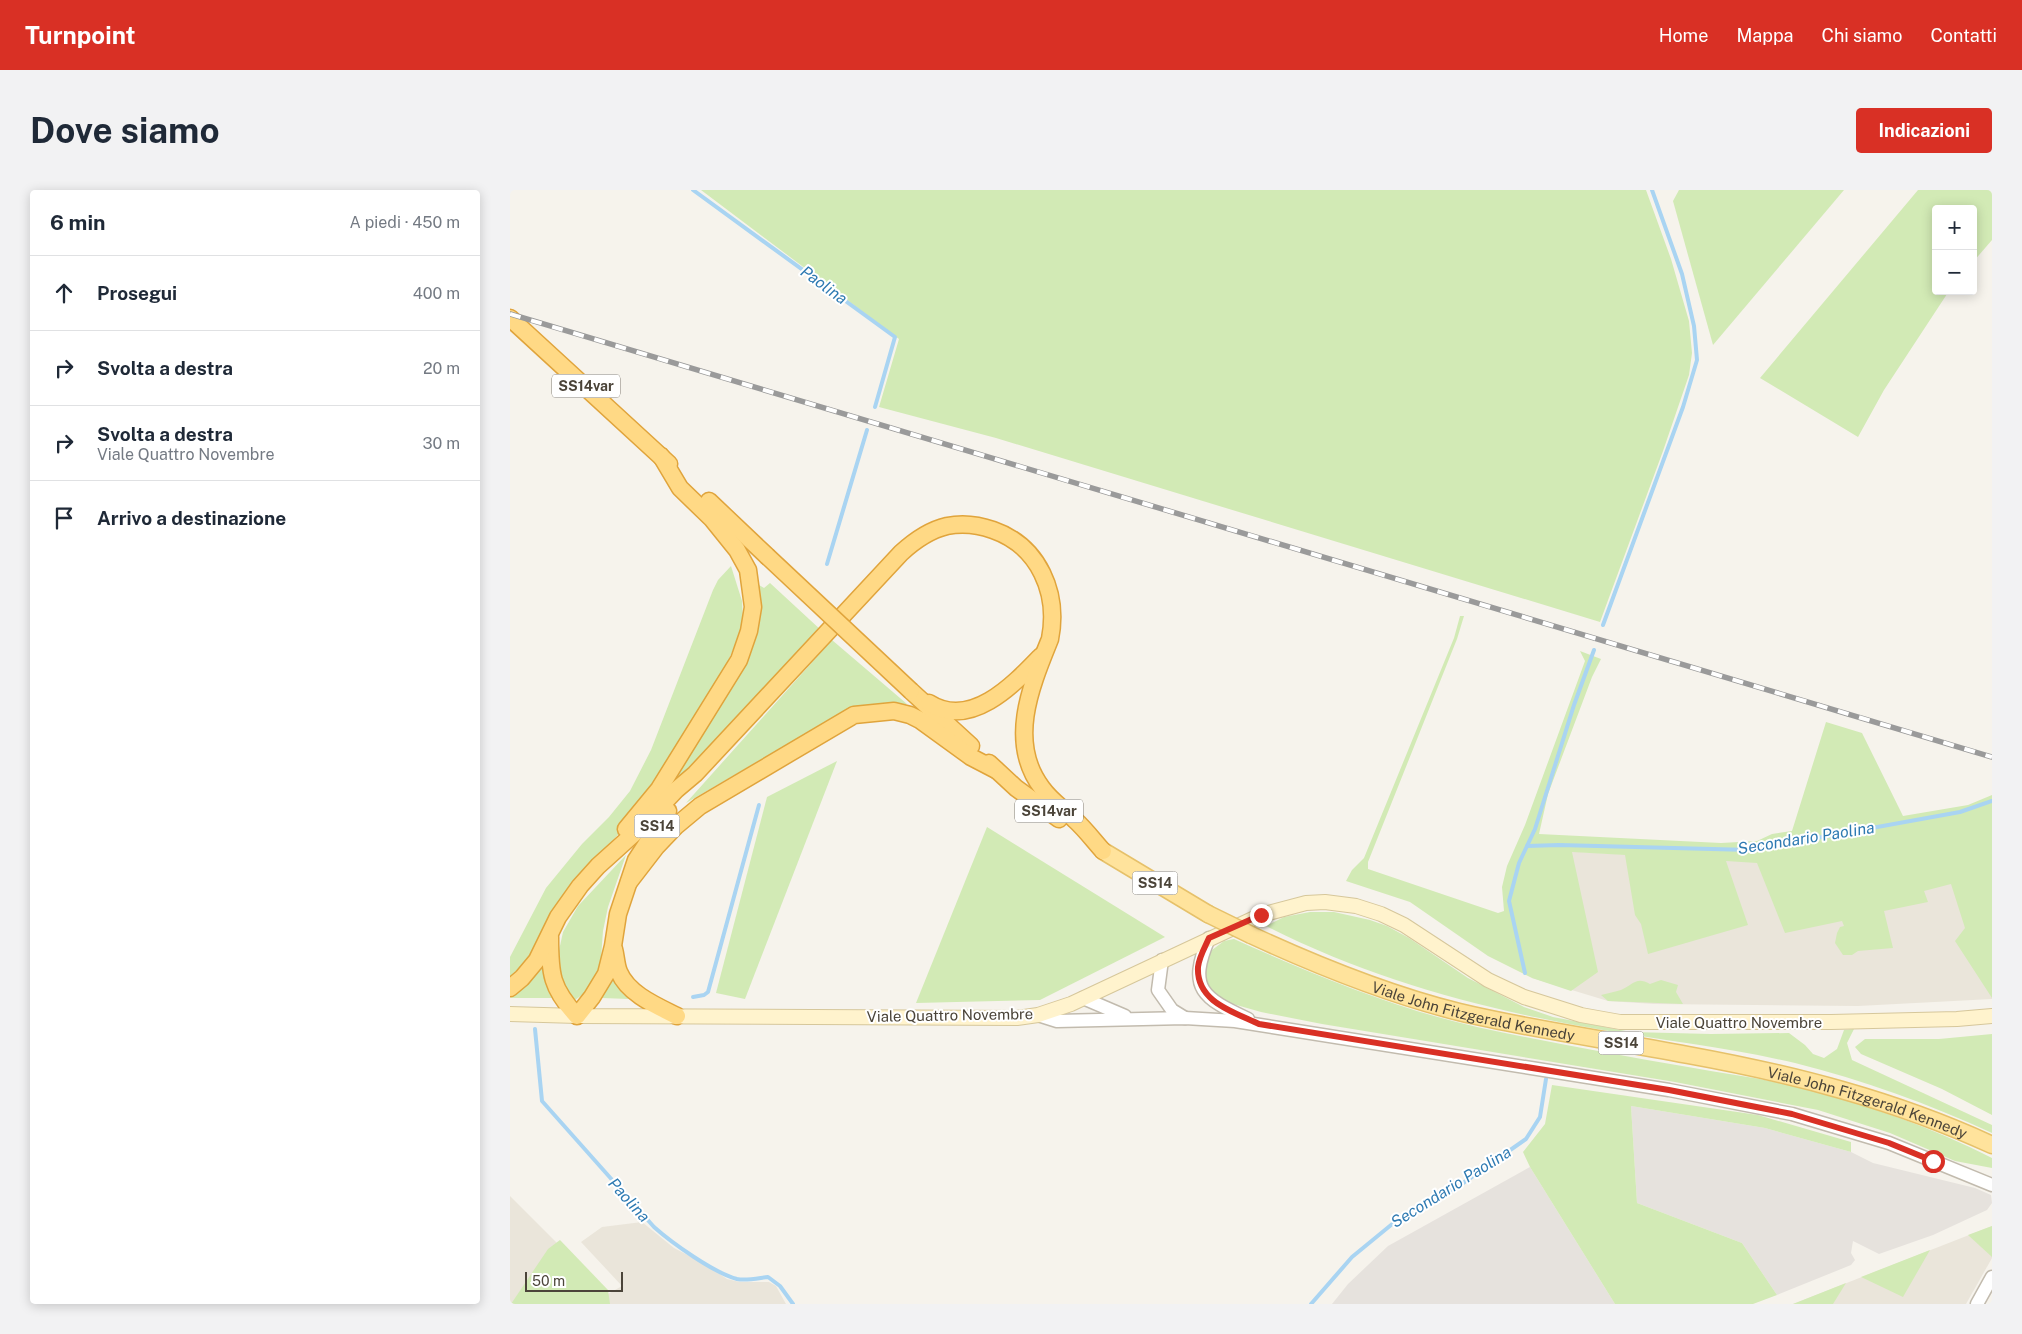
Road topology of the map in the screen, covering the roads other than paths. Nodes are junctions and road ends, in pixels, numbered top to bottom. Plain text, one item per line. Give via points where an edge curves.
1 (510, 318) edge
2 (661, 456) junction
3 (1046, 650) junction
4 (913, 692) junction
5 (996, 770) junction
6 (695, 774) junction
7 (1104, 851) junction
8 (598, 866) junction
9 (629, 882) junction
10 (550, 935) junction
11 (1209, 938) junction
12 (613, 946) junction
13 (1162, 960) junction
14 (510, 988) edge
15 (1083, 998) junction
16 (510, 1014) edge
17 (1038, 1015) junction
18 (577, 1016) junction
19 (677, 1016) junction
20 (1992, 1016) edge
21 (1185, 1018) junction
22 (1135, 1019) junction
23 (1259, 1024) junction
24 (1992, 1145) edge
25 (1992, 1185) edge
26 (1992, 1277) edge
27 (1977, 1304) edge

1 - 2 highway, SS14var
2 - 4 highway, SS14var, bridge
2 - 8 highway via 680,488 712,518 737,550 748,570 753,607 739,660 726,682 658,789
3 - 4 highway via 1008,689 980,706 947,711
3 - 6 highway via 1052,628 1053,604 1044,576 1034,560 1015,541 999,532 970,525 947,526 923,536 901,553
3 - 7 highway via 1025,712 1025,753 1040,787
4 - 5 highway, SS14var
5 - 7 highway, SS14var
5 - 9 highway via 971,757 910,715 894,711 854,715 700,806 656,846
6 - 8 highway
6 - 9 highway, SS14 via 636,860
7 - 24 main road, Viale John Fitzgerald Kennedy / SS14, bridge via 1208,914 1251,935 1346,976 1426,1003 1816,1082 1917,1114
8 - 10 highway via 568,901
9 - 12 highway via 618,914
10 - 14 highway via 537,960
10 - 18 highway via 553,982
11 - 13 main road, Viale Quattro Novembre
11 - 20 main road, Viale Quattro Novembre via 1261,915 1287,907 1325,902 1356,906 1381,914 1404,925 1488,980 1524,997 1620,1022 1831,1022
11 - 23 street via 1198,968 1204,992 1218,1005
12 - 18 highway via 606,974
12 - 19 highway via 619,972 630,988
13 - 15 main road, Viale Quattro Novembre
13 - 21 street via 1158,990 1172,1010
15 - 17 main road, Viale Quattro Novembre
15 - 22 street
16 - 18 main road, Viale Quattro Novembre
17 - 19 main road, Viale Quattro Novembre via 1017,1018
17 - 22 street via 1057,1021
18 - 19 main road, Viale Quattro Novembre
21 - 22 street
21 - 23 street
23 - 25 street via 1660,1089 1792,1114 1889,1143
26 - 27 street

